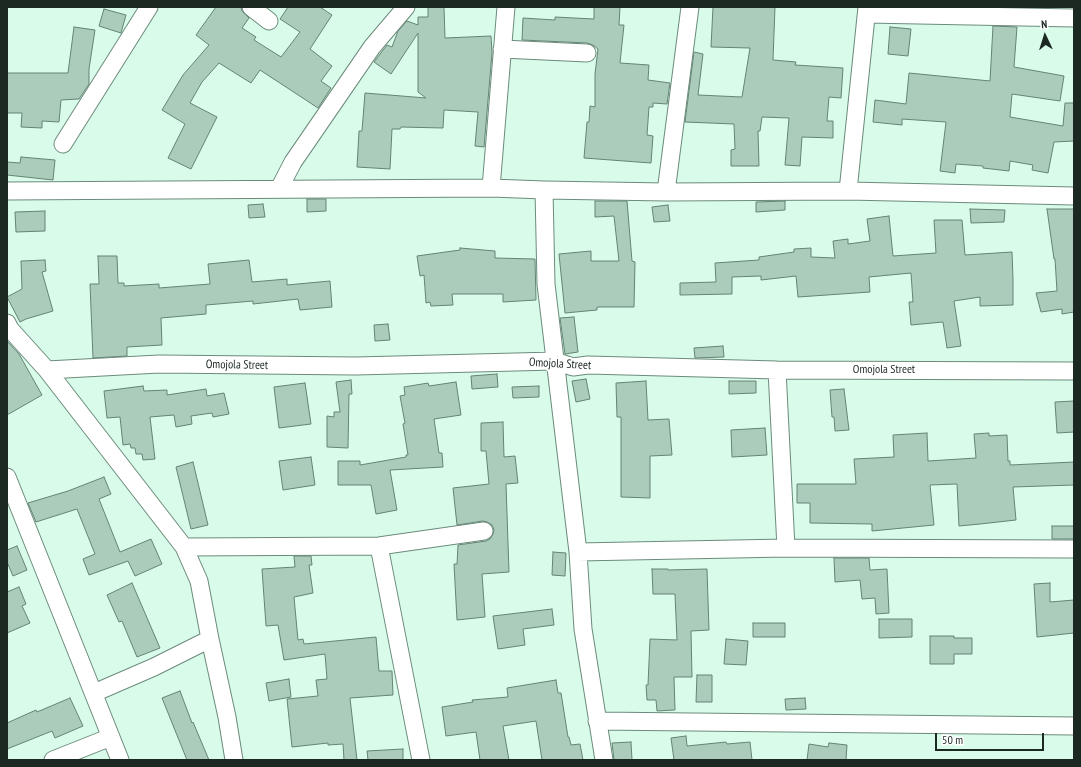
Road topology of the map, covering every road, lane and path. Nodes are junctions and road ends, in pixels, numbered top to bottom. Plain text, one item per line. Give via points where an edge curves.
1 (149, 7) edge
2 (251, 7) edge
3 (406, 7) edge
4 (506, 7) edge
5 (690, 7) edge
6 (867, 10) edge
7 (1074, 18) edge
8 (270, 21) dead end
9 (502, 49) junction
10 (587, 53) dead end
11 (63, 144) dead end
12 (490, 188) junction
13 (279, 189) junction
14 (544, 190) junction
15 (7, 191) edge
16 (848, 191) junction
17 (666, 192) junction
18 (1074, 196) edge
19 (7, 323) edge
20 (555, 361) junction
21 (47, 370) junction
22 (777, 370) junction
23 (1074, 371) edge
24 (7, 477) edge
25 (484, 531) dead end
26 (379, 546) junction
27 (184, 547) junction
28 (786, 548) junction
29 (1074, 549) edge
30 (578, 552) junction
31 (210, 639) junction
32 (94, 693) junction
33 (597, 721) junction
34 (1074, 726) edge
35 (111, 737) junction
36 (53, 760) edge
37 (120, 760) edge
38 (234, 760) edge
39 (421, 760) edge
40 (604, 760) edge

1 - 11 street
2 - 8 street
3 - 13 street via 372,47 293,162
4 - 9 street
5 - 17 street
6 - 7 street
6 - 16 street
9 - 10 street
9 - 12 street
12 - 13 street
12 - 14 street
13 - 15 street
14 - 17 street
14 - 20 street via 546,284
16 - 17 street
16 - 18 street
19 - 21 street
20 - 21 street, Omojola Street via 356,366 159,364
20 - 22 street, Omojola Street via 573,367 588,365
20 - 30 street
21 - 27 street
22 - 23 street, Omojola Street
22 - 28 street
24 - 32 street
25 - 26 street
26 - 27 street
26 - 39 street
27 - 31 street via 199,581
28 - 29 street
28 - 30 street
30 - 33 street via 582,628
31 - 32 street
31 - 38 street
32 - 35 street
33 - 34 street
33 - 40 street
35 - 36 street
35 - 37 street

